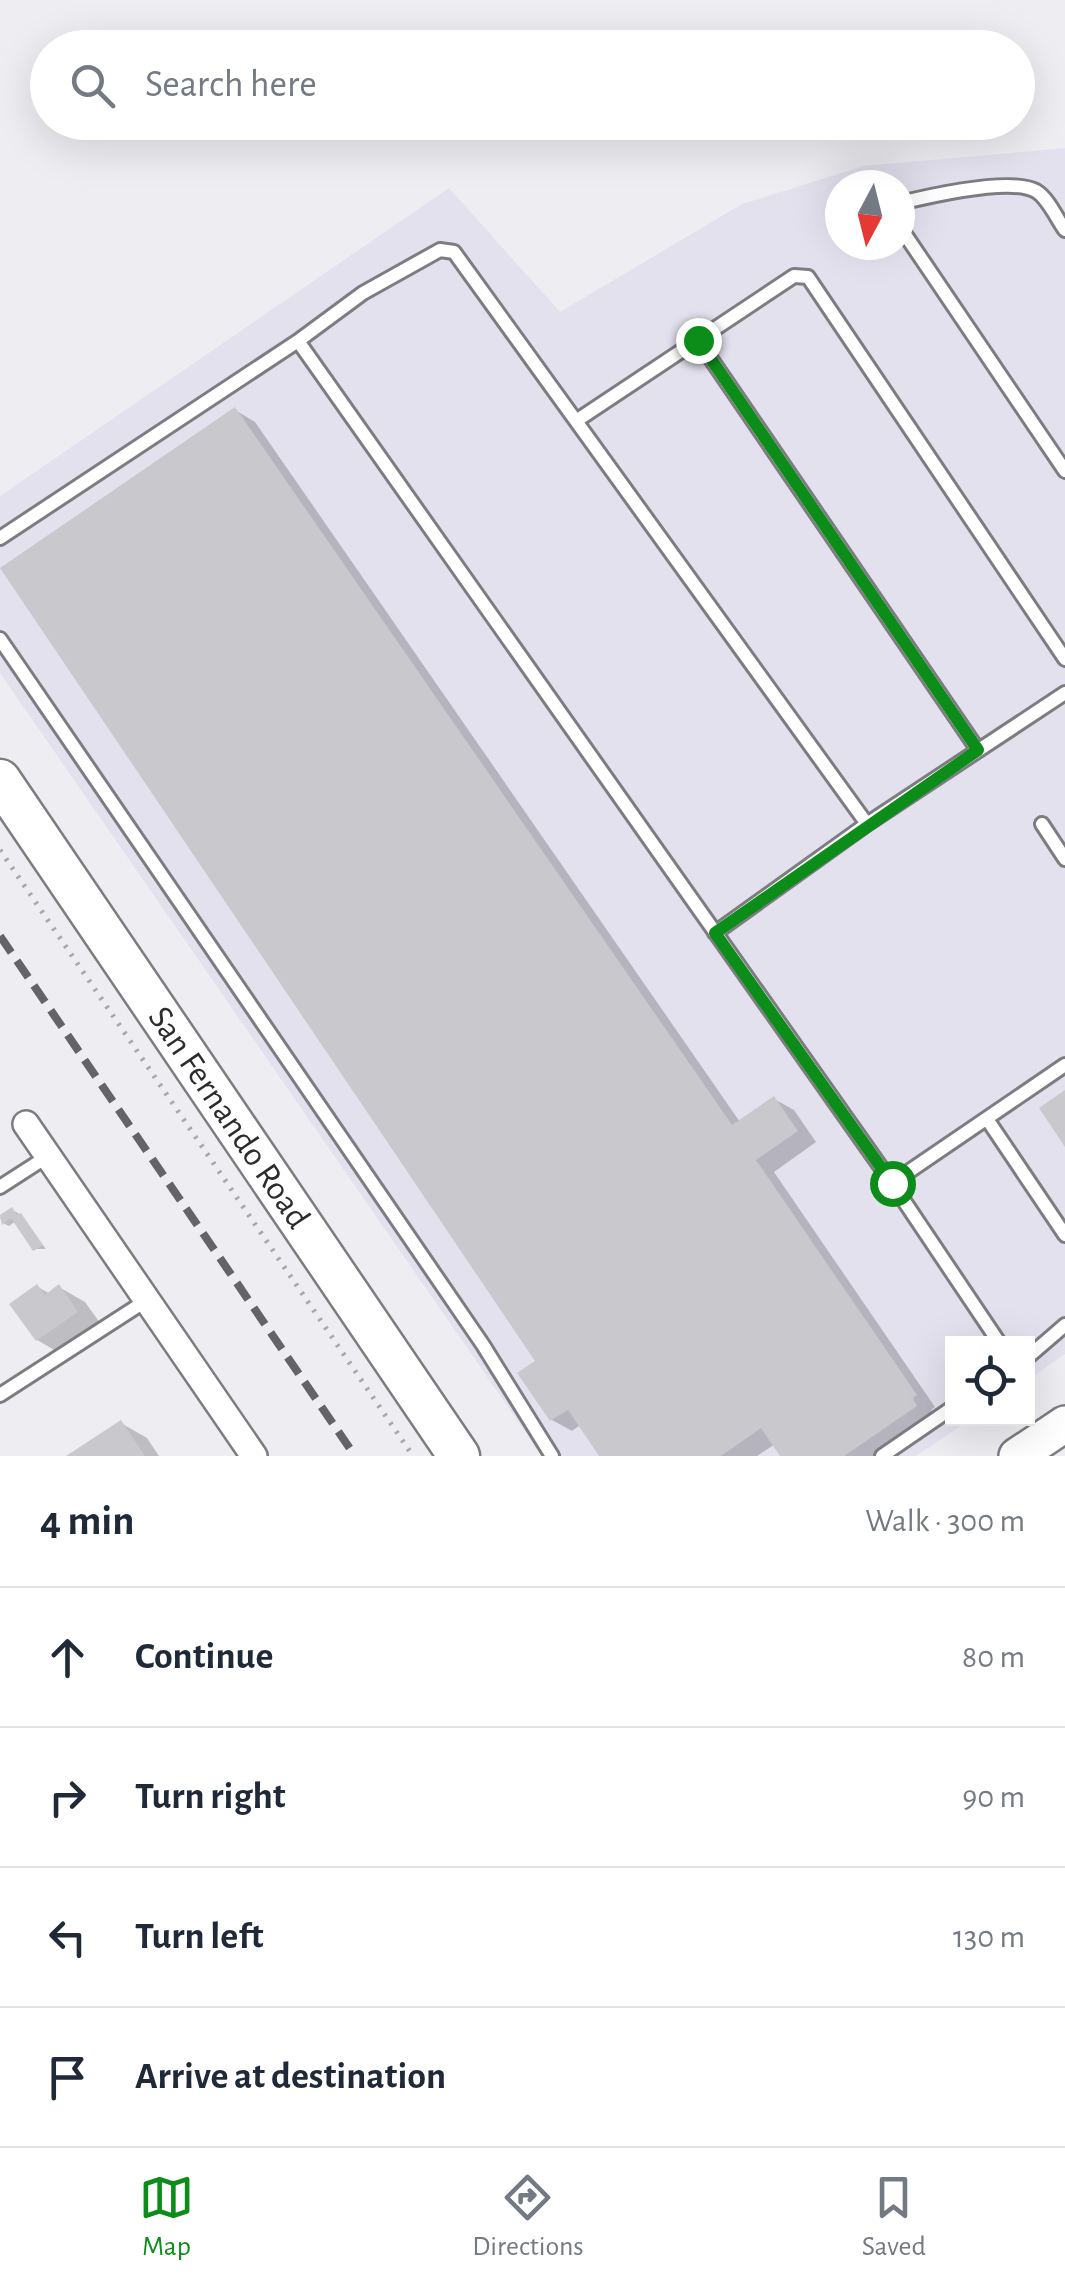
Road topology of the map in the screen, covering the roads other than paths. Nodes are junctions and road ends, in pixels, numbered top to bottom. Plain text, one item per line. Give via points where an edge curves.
1 (915, 200) edge
2 (1065, 230) edge
3 (915, 249) edge
4 (698, 340) junction
5 (298, 341) junction
6 (576, 421) junction
7 (1065, 471) edge
8 (0, 538) edge
9 (0, 640) edge
10 (1065, 659) edge
11 (1065, 693) edge
12 (978, 750) junction
13 (0, 780) edge
14 (867, 824) junction
15 (1042, 824) dead end
16 (1065, 859) edge
17 (715, 933) junction
18 (1065, 1066) edge
19 (987, 1119) junction
20 (26, 1124) dead end
21 (48, 1156) junction
22 (892, 1183) junction
23 (0, 1188) edge
24 (1065, 1235) edge
25 (147, 1300) junction
26 (1065, 1324) edge
27 (995, 1336) edge
28 (1035, 1351) edge
29 (2, 1389) edge
30 (945, 1413) edge
31 (1065, 1424) edge
32 (254, 1456) edge
33 (459, 1456) edge
34 (552, 1456) edge
35 (882, 1456) edge
36 (1017, 1456) edge

1 - 2 lane via 998,186 1030,189
3 - 7 lane
4 - 6 lane
4 - 10 lane via 794,276 808,277
4 - 12 lane
5 - 6 lane via 446,248
5 - 8 lane
5 - 17 lane
6 - 14 lane
9 - 34 lane via 483,1345
11 - 12 lane
12 - 14 lane
13 - 33 main road, San Fernando Road
14 - 17 lane
15 - 16 lane
17 - 22 lane
18 - 19 lane
19 - 22 lane
19 - 24 lane
20 - 21 street
21 - 23 lane
21 - 25 street
22 - 27 lane
25 - 29 lane
25 - 32 street
26 - 28 lane
30 - 35 lane
31 - 36 main road

